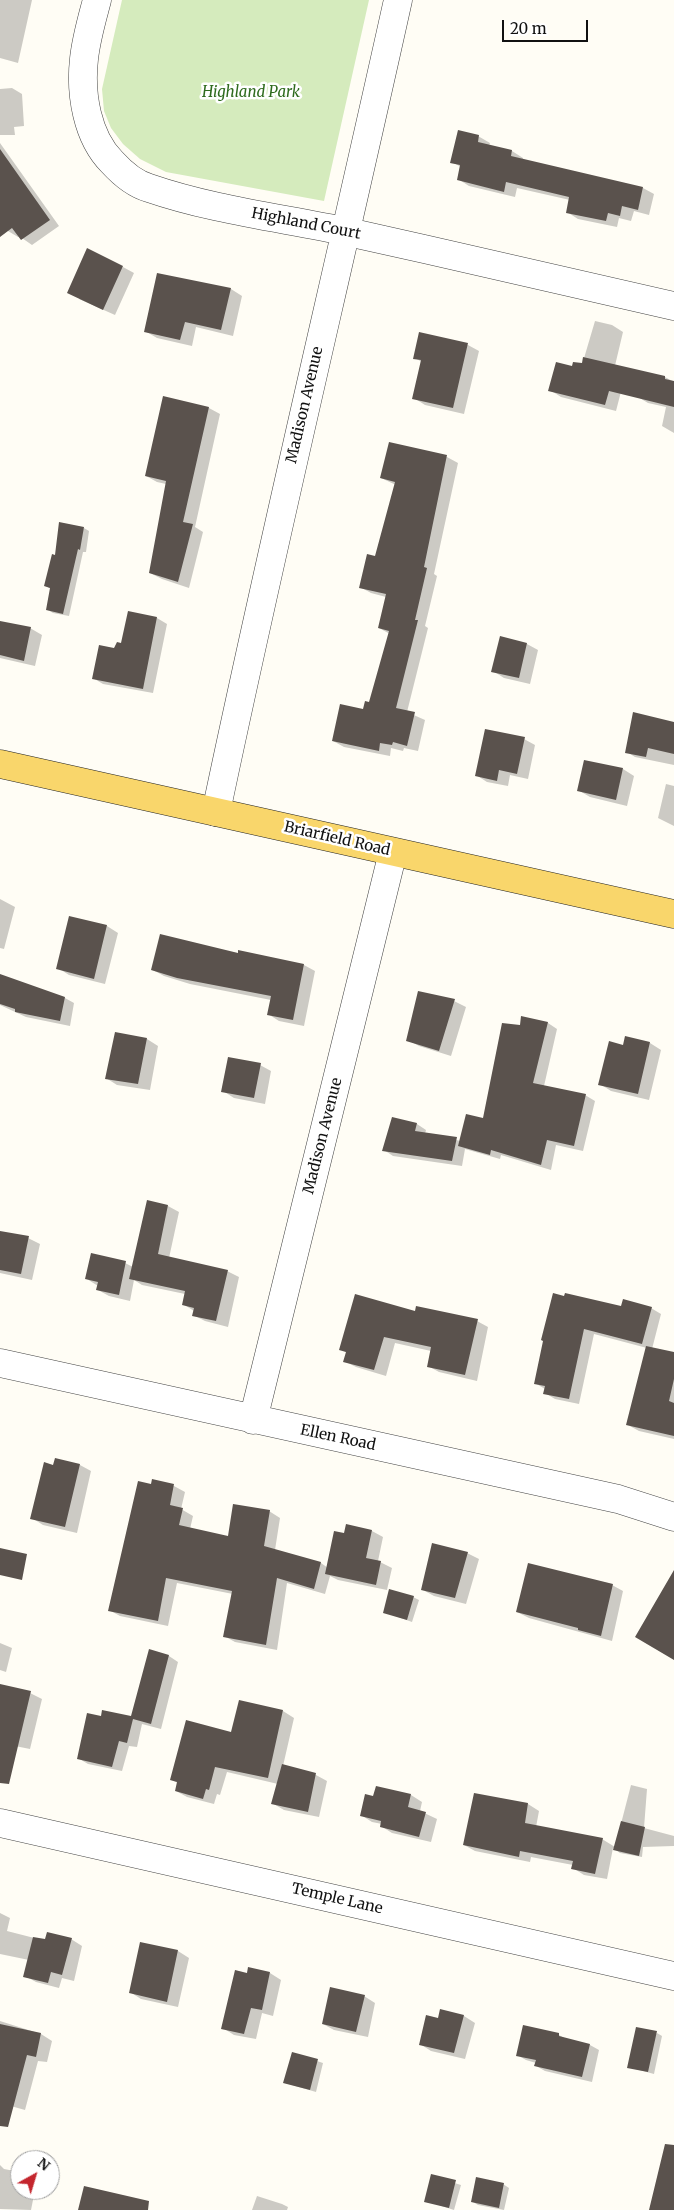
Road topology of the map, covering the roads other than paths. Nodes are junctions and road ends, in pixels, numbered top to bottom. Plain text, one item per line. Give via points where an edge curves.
1 (97, 0) edge
2 (398, 0) edge
3 (346, 232) junction
4 (674, 306) edge
5 (0, 764) edge
6 (216, 812) junction
7 (393, 852) junction
8 (674, 914) edge
9 (0, 1362) edge
10 (253, 1420) junction
11 (674, 1517) edge
12 (0, 1823) edge
13 (674, 1976) edge

1 - 3 street, Highland Court via 84,60 84,94 89,122 98,143 116,166 146,188
2 - 3 street, Madison Avenue
3 - 4 street, Highland Court
3 - 6 street, Madison Avenue via 273,544
5 - 6 main road, Briarfield Road
6 - 7 main road, Briarfield Road
7 - 8 main road, Briarfield Road
7 - 10 street, Madison Avenue
9 - 10 street, Ellen Road
10 - 11 street, Ellen Road via 618,1499
12 - 13 street, Temple Lane

